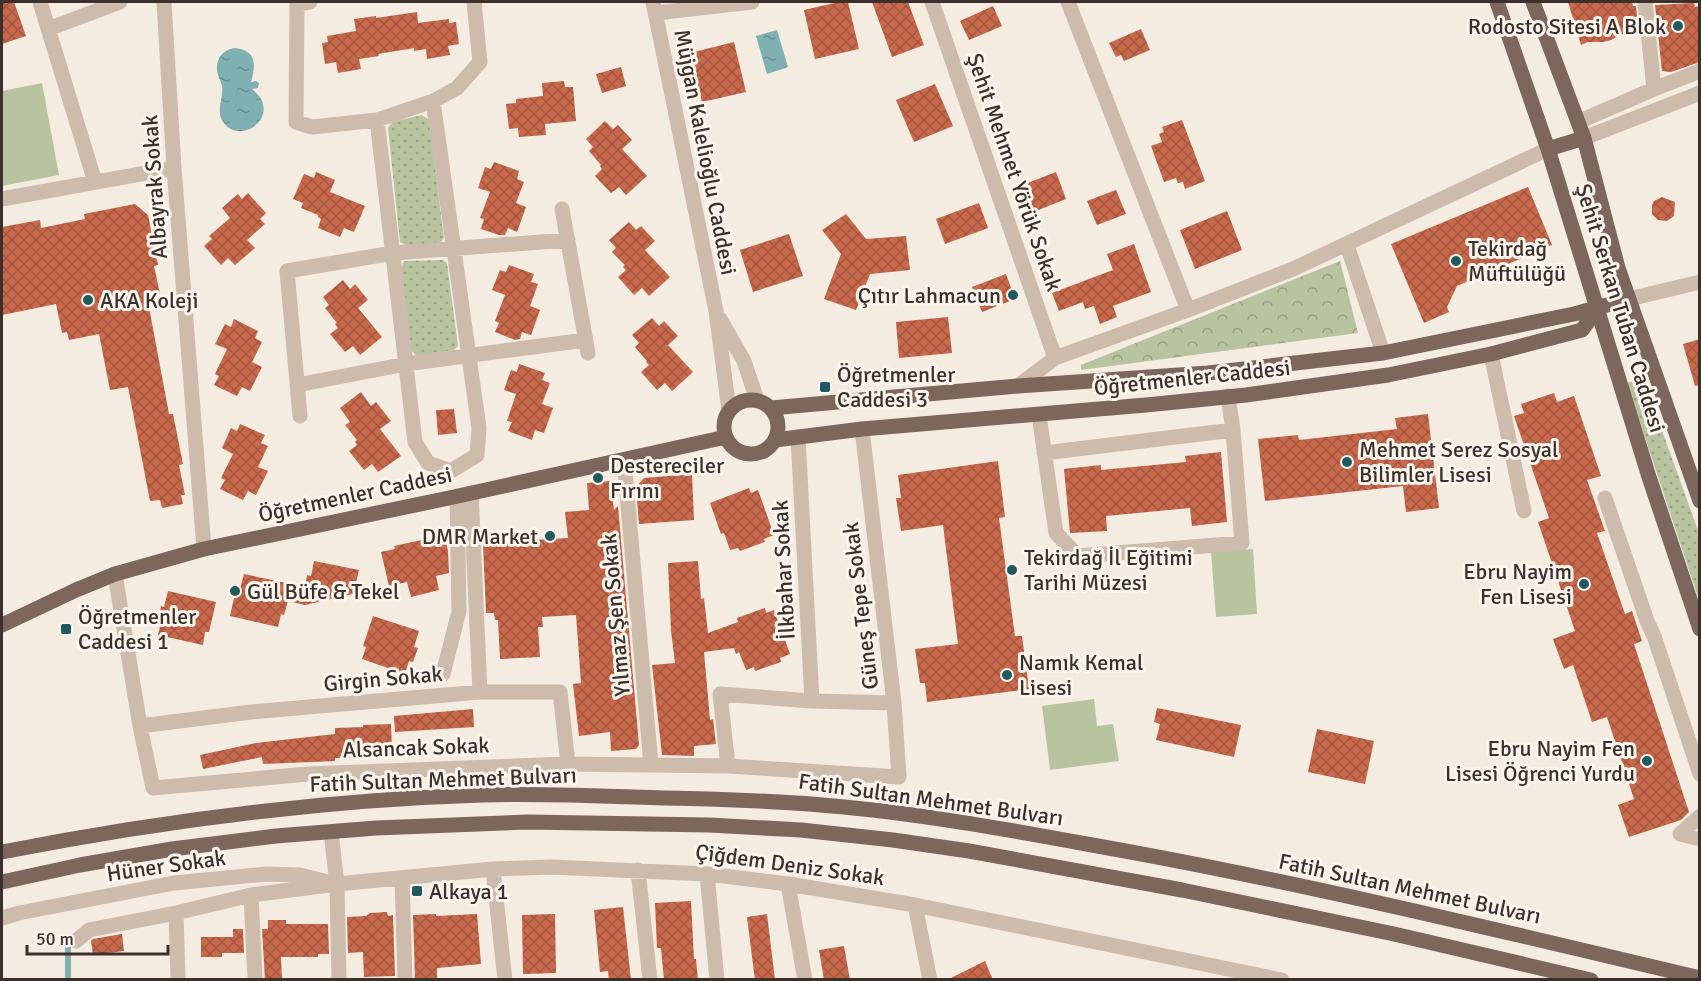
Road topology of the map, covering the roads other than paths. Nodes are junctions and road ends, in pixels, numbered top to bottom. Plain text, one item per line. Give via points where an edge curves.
1 (40, 2) edge
2 (120, 2) edge
3 (164, 2) edge
4 (310, 2) edge
5 (474, 2) edge
6 (752, 2) edge
7 (932, 2) edge
8 (1068, 2) edge
9 (1497, 2) edge
10 (1533, 2) edge
11 (1644, 2) edge
12 (655, 7) edge
13 (48, 29) junction
14 (1700, 71) edge
15 (1654, 89) junction
16 (1700, 93) edge
17 (433, 101) junction
18 (377, 120) junction
19 (1578, 122) junction
20 (1584, 138) junction
21 (1548, 149) junction
22 (174, 168) junction
23 (95, 182) junction
24 (2, 200) edge
25 (562, 209) dead end
26 (568, 240) junction
27 (1347, 245) junction
28 (454, 249) junction
29 (393, 253) junction
30 (1700, 282) edge
31 (1629, 299) junction
32 (1598, 308) junction
33 (1188, 310) junction
34 (716, 311) junction
35 (1383, 353) junction
36 (1491, 354) junction
37 (469, 355) junction
38 (1055, 357) junction
39 (406, 364) junction
40 (1388, 375) junction
41 (297, 385) junction
42 (1018, 386) junction
43 (1228, 396) junction
44 (764, 404) junction
45 (729, 411) junction
46 (1039, 415) junction
47 (300, 416) dead end
48 (862, 429) junction
49 (1233, 430) junction
50 (726, 437) junction
51 (798, 438) junction
52 (775, 440) junction
53 (1044, 453) junction
54 (624, 460) junction
55 (451, 471) junction
56 (461, 496) junction
57 (1605, 498) dead end
58 (1700, 501) edge
59 (1524, 510) dead end
60 (204, 549) junction
61 (115, 574) junction
62 (2, 625) edge
63 (1700, 629) edge
64 (443, 674) dead end
65 (480, 692) junction
66 (812, 701) junction
67 (894, 703) junction
68 (140, 726) junction
69 (568, 764) junction
70 (651, 765) junction
71 (728, 766) junction
72 (1700, 774) edge
73 (899, 777) joint
74 (1700, 816) edge
75 (331, 832) junction
76 (1700, 839) edge
77 (2, 852) edge
78 (493, 869) junction
79 (638, 870) junction
80 (707, 873) junction
81 (402, 878) junction
82 (2, 882) edge
83 (337, 884) junction
84 (789, 884) junction
85 (251, 895) junction
86 (915, 905) junction
87 (176, 913) junction
88 (2, 918) edge
89 (76, 940) dead end
90 (1700, 978) edge
91 (178, 980) edge
92 (255, 980) edge
93 (339, 980) edge
94 (405, 980) edge
95 (505, 980) edge
96 (650, 980) edge
97 (717, 980) edge
98 (805, 980) edge
99 (930, 980) edge
100 (1282, 980) edge
101 (1591, 980) edge

1 - 13 street
2 - 13 street
3 - 22 street, Albayrak Sokak
4 - 18 street via 297,4 296,122 312,127
5 - 17 street via 480,62 457,88
6 - 12 street
7 - 38 street, Şehit Mehmet Yörük Sokak
8 - 33 street
9 - 21 main road, Şehit Serkan Tuban Caddesi
10 - 19 main road, Şehit Serkan Tuban Caddesi
11 - 15 street
12 - 34 street, Müjgan Kalelioğlu Caddesi
13 - 23 street
14 - 15 street
15 - 19 street
16 - 20 street
17 - 18 street
17 - 28 street
18 - 29 street
19 - 20 main road, Şehit Serkan Tuban Caddesi
20 - 21 main road
20 - 31 main road, Şehit Serkan Tuban Caddesi
21 - 27 street
21 - 32 main road, Şehit Serkan Tuban Caddesi
22 - 23 street
22 - 60 street, Albayrak Sokak
23 - 24 street
25 - 26 street
26 - 28 street
26 - 37 street via 587,346
27 - 33 street
27 - 35 street
28 - 29 street
28 - 37 street
29 - 39 street
29 - 41 street via 287,271
30 - 31 street, Öğretmenler Caddesi
31 - 32 main road, Öğretmenler Caddesi
31 - 58 main road, Şehit Serkan Tuban Caddesi
32 - 35 main road, Öğretmenler Caddesi
32 - 36 main road, Öğretmenler Caddesi via 1582,330
32 - 63 main road, Şehit Serkan Tuban Caddesi
33 - 38 street
34 - 44 street, Müjgan Kalelioğlu Caddesi
34 - 45 street, Müjgan Kalelioğlu Caddesi
35 - 40 main road
35 - 42 main road, Öğretmenler Caddesi via 1208,373
36 - 40 main road, Öğretmenler Caddesi
36 - 59 street
37 - 39 street
37 - 55 street via 479,428 477,455
38 - 42 street
39 - 41 street
39 - 55 street via 415,442 428,463
40 - 43 main road, Öğretmenler Caddesi
41 - 47 street
42 - 44 main road, Öğretmenler Caddesi
43 - 46 main road, Öğretmenler Caddesi
43 - 49 street
44 - 45 main road via 742,402
44 - 52 main road via 776,415
45 - 50 main road via 725,419
46 - 48 main road, Öğretmenler Caddesi
46 - 53 street
48 - 51 main road, Öğretmenler Caddesi
48 - 67 street, Güneş Tepe Sokak
49 - 53 street
49 - 53 street via 1242,543 1078,556 1056,532
50 - 52 main road via 737,450 754,454
50 - 54 main road, Öğretmenler Caddesi
51 - 52 main road, Öğretmenler Caddesi
51 - 66 street, İlkbahar Sokak
54 - 56 main road, Öğretmenler Caddesi
54 - 70 street, Yılmaz Şen Sokak
55 - 56 street
56 - 60 main road, Öğretmenler Caddesi
56 - 64 street via 459,611
56 - 65 street
57 - 72 street
60 - 61 main road, Öğretmenler Caddesi
61 - 62 main road, Öğretmenler Caddesi
61 - 68 street, Alsancak Sokak
65 - 68 street, Girgin Sokak
65 - 69 street, Girgin Sokak via 560,692
66 - 67 street
66 - 71 street via 720,694
67 - 73 street, Güneş Tepe Sokak
68 - 69 street, Alsancak Sokak via 153,788 308,774
69 - 70 street, Alsancak Sokak
70 - 71 street, Alsancak Sokak
71 - 73 street, Alsancak Sokak
74 - 76 street via 1680,834
75 - 82 main road, Fatih Sultan Mehmet Bulvarı via 172,849
75 - 83 street
75 - 101 main road, Fatih Sultan Mehmet Bulvarı via 526,822 709,825 893,840 1182,890
77 - 90 main road, Fatih Sultan Mehmet Bulvarı via 197,818 394,799 574,795 778,802 915,815 1147,855 1513,933
78 - 79 street, Çiğdem Deniz Sokak
78 - 81 street, Çiğdem Deniz Sokak
78 - 95 street
79 - 80 street, Çiğdem Deniz Sokak
79 - 96 street
80 - 84 street, Çiğdem Deniz Sokak
80 - 97 street
81 - 83 street, Çiğdem Deniz Sokak
81 - 94 street
83 - 85 street, Çiğdem Deniz Sokak
83 - 88 street, Hüner Sokak via 300,875 267,874 174,883
83 - 93 street
84 - 86 street, Çiğdem Deniz Sokak
84 - 98 street
85 - 87 street, Çiğdem Deniz Sokak
85 - 92 street
86 - 99 street
86 - 100 street, Çiğdem Deniz Sokak
87 - 89 street, Çiğdem Deniz Sokak via 89,930
87 - 91 street

